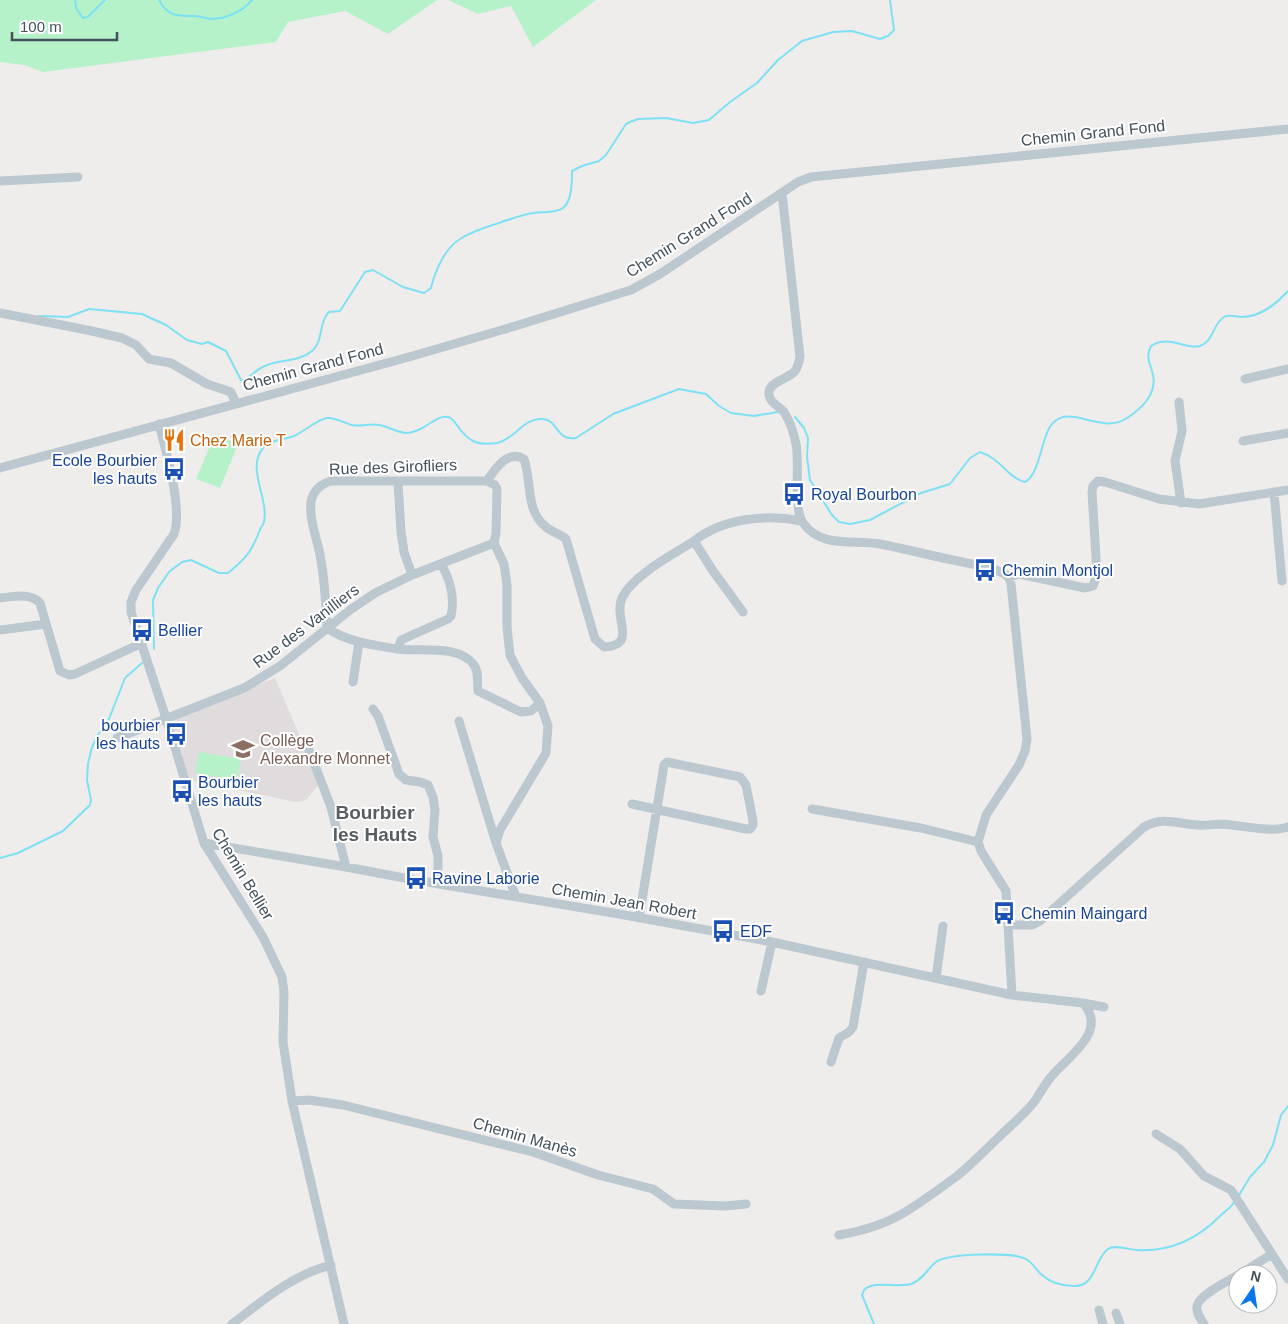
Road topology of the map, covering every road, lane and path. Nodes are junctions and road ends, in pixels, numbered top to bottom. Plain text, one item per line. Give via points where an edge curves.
1 (1288, 129) edge
2 (78, 178) dead end
3 (0, 181) edge
4 (782, 193) junction
5 (0, 313) edge
6 (1288, 369) edge
7 (1246, 378) dead end
8 (1178, 402) dead end
9 (236, 404) junction
10 (160, 424) junction
11 (1288, 433) edge
12 (1243, 441) dead end
13 (0, 468) edge
14 (487, 481) junction
15 (398, 482) junction
16 (1288, 490) edge
17 (1274, 492) junction
18 (1182, 503) junction
19 (802, 521) junction
20 (694, 541) junction
21 (494, 543) junction
22 (441, 564) junction
23 (412, 576) junction
24 (1008, 577) junction
25 (1282, 581) dead end
26 (0, 598) edge
27 (743, 612) dead end
28 (46, 624) junction
29 (328, 628) junction
30 (0, 630) edge
31 (359, 642) junction
32 (142, 643) junction
33 (398, 649) junction
34 (353, 682) dead end
35 (540, 703) junction
36 (373, 708) dead end
37 (166, 718) junction
38 (459, 721) dead end
39 (116, 738) dead end
40 (307, 745) dead end
41 (632, 804) dead end
42 (812, 809) dead end
43 (657, 810) junction
44 (1288, 827) edge
45 (978, 842) junction
46 (204, 843) junction
47 (496, 843) junction
48 (346, 867) junction
49 (438, 884) junction
50 (516, 897) junction
51 (639, 918) junction
52 (1008, 925) junction
53 (943, 926) dead end
54 (772, 942) junction
55 (864, 962) junction
56 (936, 978) junction
57 (761, 991) dead end
58 (1012, 995) junction
59 (1083, 1003) junction
60 (1104, 1007) dead end
61 (831, 1062) dead end
62 (292, 1101) junction
63 (1156, 1134) dead end
64 (746, 1204) dead end
65 (839, 1235) dead end
66 (1272, 1254) junction
67 (1256, 1264) edge
68 (330, 1265) junction
69 (1288, 1279) edge
70 (1228, 1282) edge
71 (1099, 1310) dead end
72 (1116, 1313) dead end
73 (232, 1324) edge
74 (344, 1324) edge
75 (1103, 1324) edge
76 (1120, 1324) edge
77 (1204, 1324) edge

1 - 4 street, Chemin Grand Fond via 827,175 804,180
2 - 3 street
4 - 9 street, Chemin Grand Fond via 631,290 503,330
4 - 19 street via 800,357 796,371 774,384 769,392 772,401 783,410 796,446
5 - 9 street via 122,338 136,344 149,359 174,364 207,384 231,392
6 - 7 street
8 - 18 street via 1182,431 1176,461
9 - 10 street, Chemin Grand Fond
10 - 13 street, Chemin Grand Fond
10 - 32 street, Chemin Bellier via 176,501 176,527 131,602 131,612
11 - 12 street
14 - 15 street, Rue des Girofliers
14 - 20 street via 498,465 508,458 520,456 524,459 536,517 566,539 595,639 604,647 615,646 624,636 619,613 623,595 660,561
14 - 21 street via 497,489
15 - 23 street via 401,532
15 - 29 street, Rue des Girofliers via 331,482 316,490 311,510 322,565
16 - 17 street
17 - 18 street via 1199,504
17 - 25 street
18 - 24 street via 1098,482 1092,492 1097,574 1092,586 1085,588 1019,574
19 - 20 street via 763,518 732,523 718,526
19 - 24 street via 818,537 831,541 878,544 981,566
20 - 27 street
21 - 22 street, Rue des Vanilliers
21 - 35 street via 504,564 510,655
22 - 23 street, Rue des Vanilliers
22 - 33 street via 450,584 451,616 401,640
23 - 29 street, Rue des Vanilliers via 375,592
24 - 45 street via 1027,739 1019,765 986,815
26 - 28 street via 24,596 36,600 40,603
28 - 30 street
28 - 32 street via 60,670 69,675
29 - 31 street via 335,634
29 - 37 street, Rue des Vanilliers via 273,671 244,688
31 - 33 street
31 - 34 street
32 - 37 street, Chemin Bellier
33 - 35 street via 458,653 476,667 478,691 521,712 530,711
35 - 47 street via 548,726 546,753 500,830
36 - 49 street via 399,774 406,780 424,783 431,790 435,810 433,837 438,856
37 - 39 street, Rue des Vanilliers
37 - 46 street, Chemin Bellier
38 - 47 street
40 - 48 street via 331,807
41 - 43 street
42 - 45 street via 921,828
43 - 43 street via 746,829 753,825 746,786 740,777 671,762 664,765
43 - 51 street
44 - 52 street via 1199,825 1159,820 1144,827 1040,921 1032,925
45 - 52 street via 1006,891
46 - 48 street, Chemin Jean Robert
46 - 62 street, Chemin Bellier via 272,952 282,978 283,1042
47 - 50 street
48 - 49 street, Chemin Jean Robert
49 - 50 street, Chemin Jean Robert
50 - 51 street, Chemin Jean Robert
51 - 54 street, Chemin Jean Robert
52 - 58 street
53 - 56 street
54 - 55 street, Chemin Jean Robert
54 - 57 street
55 - 56 street, Chemin Jean Robert
55 - 61 street via 853,1027 839,1038
56 - 58 street, Chemin Jean Robert
58 - 59 street, Chemin Jean Robert
59 - 60 street, Chemin Jean Robert
59 - 65 street via 1090,1010 1092,1019 1087,1035 1072,1058 1051,1076 1035,1102 1020,1117 958,1175 906,1212 876,1226
62 - 64 street, Chemin Manès via 343,1105 533,1152 598,1175 652,1188 674,1204
62 - 68 street, Chemin Bellier
63 - 66 street via 1180,1149 1204,1176 1231,1190
66 - 67 street
66 - 69 street
68 - 73 street via 302,1276
68 - 74 street, Chemin Bellier
70 - 77 street via 1200,1299 1197,1313
71 - 75 street
72 - 76 street

